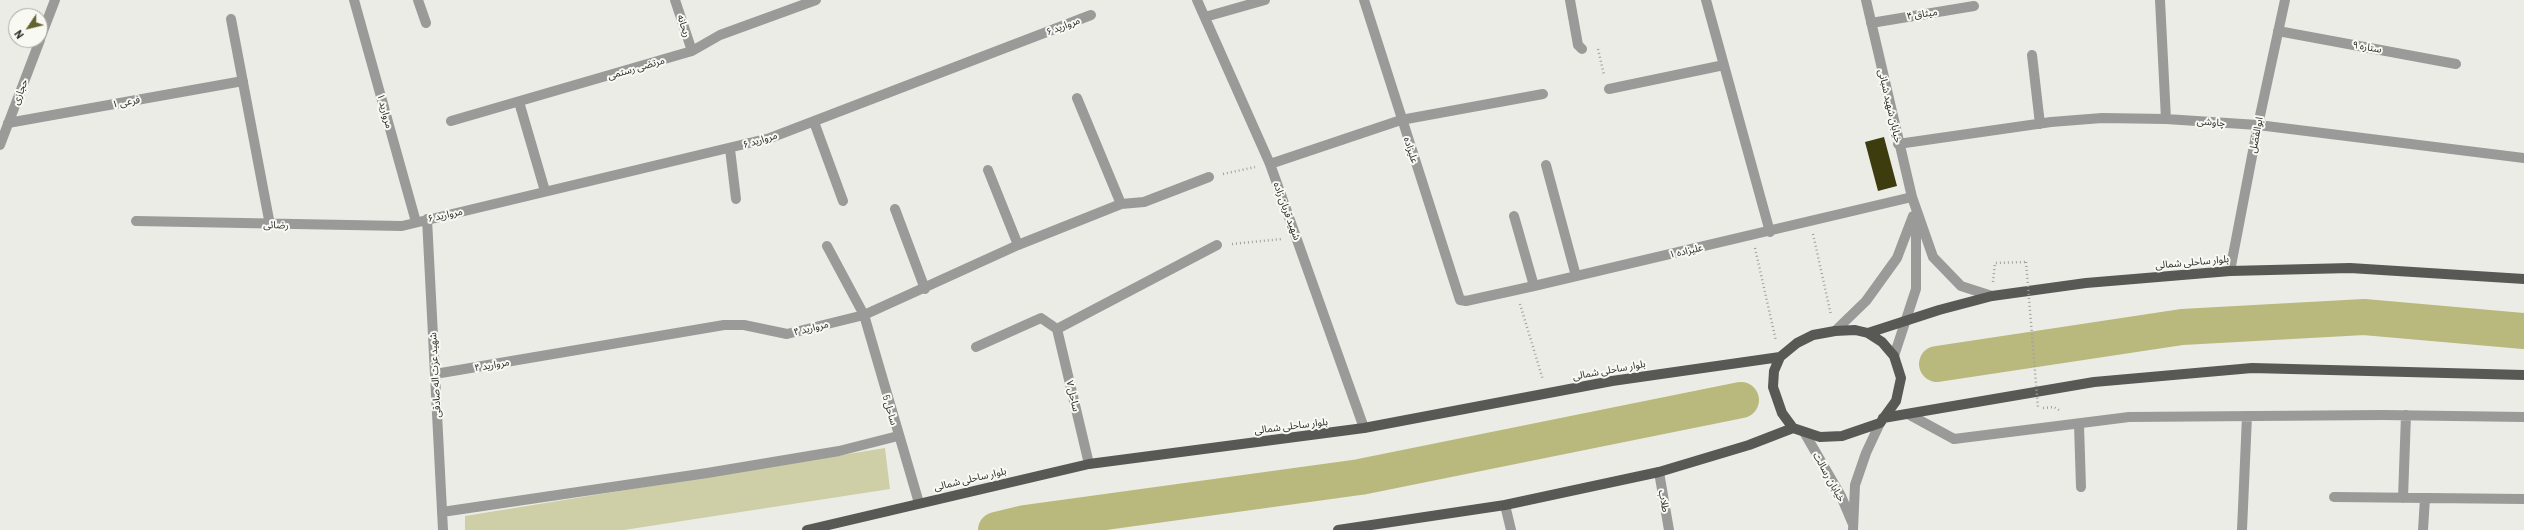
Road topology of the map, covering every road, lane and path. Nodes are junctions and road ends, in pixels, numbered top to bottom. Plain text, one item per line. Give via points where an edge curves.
1 (55, 0) edge
2 (354, 0) edge
3 (418, 0) edge
4 (676, 0) edge
5 (816, 0) edge
6 (1197, 0) edge
7 (1265, 0) edge
8 (1364, 0) edge
9 (1570, 0) edge
10 (1706, 0) edge
11 (1866, 0) edge
12 (2160, 0) edge
13 (2285, 0) edge
14 (1974, 6) dead end
15 (1091, 15) dead end
16 (1205, 17) junction
17 (48, 18) edge
18 (231, 19) dead end
19 (426, 23) dead end
20 (1871, 23) junction
21 (2278, 31) junction
22 (37, 48) edge
23 (1582, 49) joint
24 (692, 51) junction
25 (2032, 55) dead end
26 (2456, 64) dead end
27 (1724, 65) junction
28 (243, 81) junction
29 (1609, 89) joint
30 (1543, 94) dead end
31 (1077, 98) dead end
32 (519, 102) junction
33 (2166, 119) junction
34 (1401, 120) junction
35 (451, 121) dead end
36 (814, 122) junction
37 (8, 123) junction
38 (2040, 124) junction
39 (2258, 125) junction
40 (1898, 144) junction
41 (0, 145) edge
42 (730, 149) junction
43 (2524, 158) edge
44 (1270, 164) junction
45 (1546, 165) dead end
46 (988, 170) dead end
47 (1209, 177) joint
48 (545, 191) junction
49 (1912, 197) junction
50 (736, 199) dead end
51 (844, 201) dead end
52 (1121, 204) junction
53 (895, 209) dead end
54 (1916, 211) junction
55 (1514, 216) dead end
56 (427, 219) junction
57 (136, 221) dead end
58 (416, 222) junction
59 (1810, 222) junction
60 (270, 225) junction
61 (1770, 232) junction
62 (1752, 236) junction
63 (1297, 238) junction
64 (1018, 245) junction
65 (1217, 245) joint
66 (827, 246) dead end
67 (1995, 263) dead end
68 (2230, 271) junction
69 (1576, 276) junction
70 (2524, 279) edge
71 (1534, 286) junction
72 (925, 289) junction
73 (1515, 290) junction
74 (1992, 296) junction
75 (1460, 300) joint
76 (864, 316) junction
77 (1906, 320) junction
78 (1057, 328) junction
79 (1835, 331) junction
80 (1868, 333) junction
81 (976, 347) dead end
82 (1894, 356) junction
83 (1780, 357) junction
84 (435, 374) junction
85 (2524, 375) edge
86 (1548, 393) junction
87 (2038, 408) dead end
88 (1910, 415) junction
89 (2406, 415) junction
90 (2247, 416) junction
91 (2524, 417) edge
92 (1882, 420) junction
93 (2079, 425) junction
94 (1364, 428) junction
95 (1793, 428) junction
96 (1804, 432) junction
97 (898, 436) junction
98 (1090, 464) junction
99 (1659, 472) junction
100 (2081, 487) dead end
101 (2334, 497) dead end
102 (2404, 498) junction
103 (2425, 498) junction
104 (2524, 499) edge
105 (919, 504) junction
106 (1505, 505) junction
107 (442, 512) junction
108 (1853, 527) edge
109 (443, 530) edge
110 (807, 530) edge
111 (1338, 530) edge
112 (1511, 530) edge
113 (1669, 530) edge
114 (2242, 530) edge
115 (2423, 530) edge

1 - 17 street, حجازی
2 - 58 street, مروارید ۱
3 - 19 street
4 - 24 street, ریحانه
5 - 24 street, مرتضی رستمی via 720,35
6 - 16 street, شهید قربان زاده
7 - 16 street
8 - 34 street, علیزاده
9 - 23 street via 1578,45
10 - 27 street
11 - 20 street, خیابان شهید شبانی
12 - 33 street
13 - 21 street, ابوالفضل
14 - 20 street, میثاق ۴
15 - 36 street, مروارید ۶
16 - 44 street, شهید قربان زاده
18 - 28 street
20 - 40 street, خیابان شهید شبانی
21 - 26 street, ستاره ۹
21 - 39 street, ابوالفضل
22 - 37 street, حجازی
23 - 29 path via 1598,48
24 - 32 street, مرتضی رستمی
25 - 38 street
27 - 29 street
27 - 61 street
28 - 37 street, فرعی ۱
28 - 60 street
30 - 34 street
31 - 52 street
32 - 35 street, مرتضی رستمی
32 - 48 street
33 - 38 street, چاوشی via 2102,118
33 - 39 street, چاوشی
34 - 44 street
34 - 75 street, علیزاده
36 - 42 street, مروارید ۶
36 - 51 street
37 - 41 street, حجازی
38 - 40 street, چاوشی
39 - 43 street, چاوشی
39 - 68 street, ابوالفضل
40 - 49 street, خیابان شهید شبانی
42 - 48 street, مروارید ۶
42 - 50 street
44 - 47 path
44 - 63 street, شهید قربان زاده
45 - 69 street
46 - 64 street
47 - 52 street, مروارید ۴ via 1144,202
48 - 56 street, مروارید ۶
49 - 54 street, خیابان شهید شبانی
49 - 59 street, علیزاده ۱
52 - 64 street, مروارید ۴
53 - 72 street
54 - 74 street, خیابان شهید شبانی via 1933,257 1961,286
54 - 77 street, خیابان شهید شبانی via 1916,289
54 - 79 street via 1896,258 1866,301
55 - 71 street
56 - 58 street, مروارید ۶
56 - 84 street, شهید عزت اله صادقی
57 - 60 street, رضائی
58 - 60 street, رضائی via 402,226
59 - 61 street, علیزاده ۱
59 - 79 path
61 - 62 street, علیزاده ۱
62 - 69 street, علیزاده ۱
62 - 83 path
63 - 65 path
63 - 94 street, شهید قربان زاده
64 - 72 street, مروارید ۴
65 - 78 street
66 - 76 street, ساحل 5
67 - 87 path, bridge via 2026,262
68 - 70 main road, بلوار ساحلی شمالی via 2350,268
68 - 74 main road, بلوار ساحلی شمالی via 2086,283
69 - 71 street, علیزاده ۱
71 - 73 street, علیزاده ۱
72 - 76 street, مروارید ۴
73 - 75 street, علیزاده ۱ via 1466,301
73 - 86 path
74 - 77 main road, بلوار ساحلی شمالی
76 - 84 street, مروارید ۴ via 787,334 724,325
76 - 97 street, ساحل 5
77 - 80 main road, بلوار ساحلی شمالی
77 - 82 street, خیابان شهید شبانی
78 - 81 street via 1041,318
78 - 98 street, ساحل ۷
79 - 80 main road via 1855,330
79 - 83 main road via 1813,335 1797,343
80 - 82 main road via 1882,342
82 - 92 main road via 1901,378 1896,401
83 - 86 main road, بلوار ساحلی شمالی via 1620,379
83 - 95 main road via 1774,371 1773,387 1779,407
84 - 107 street, شهید عزت اله صادقی
85 - 88 main road via 2252,368 2094,382 1949,405
86 - 94 main road, بلوار ساحلی شمالی
88 - 92 main road
88 - 93 street via 1954,439
89 - 90 street
89 - 91 street
89 - 102 street
90 - 93 street via 2130,417
90 - 114 street
92 - 96 main road via 1842,436 1820,437
92 - 108 street, خیابان رسالت via 1855,485
93 - 100 street
94 - 98 main road, بلوار ساحلی شمالی
95 - 96 main road
95 - 99 main road via 1749,446
96 - 108 street, خیابان رسالت via 1841,496
97 - 105 street, ساحل 5
97 - 107 street via 839,451 708,473
98 - 105 main road, بلوار ساحلی شمالی
99 - 106 main road
99 - 113 street, طلاب
101 - 102 street
102 - 103 street
103 - 104 street
103 - 115 street
105 - 110 main road, بلوار ساحلی شمالی
106 - 111 main road
106 - 112 street
107 - 109 street, شهید عزت اله صادقی

